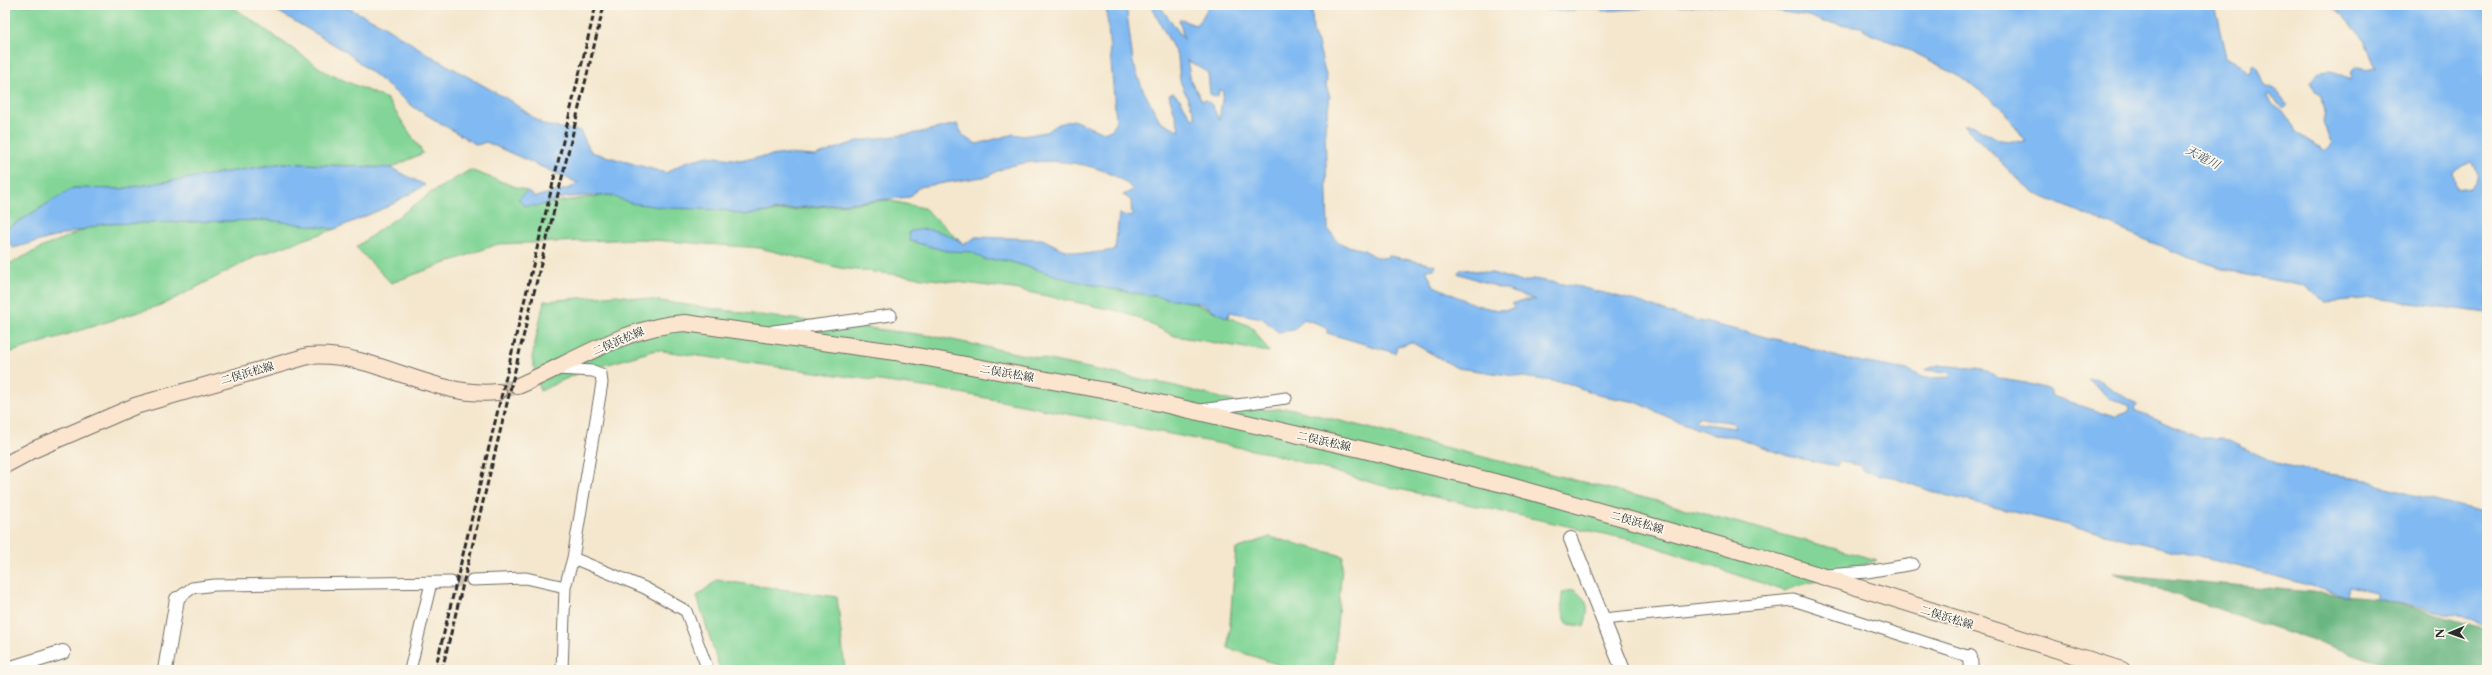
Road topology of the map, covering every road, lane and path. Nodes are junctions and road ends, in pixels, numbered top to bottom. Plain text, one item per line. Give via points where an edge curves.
1 (891, 315) dead end
2 (761, 333) junction
3 (558, 369) junction
4 (518, 386) tunnel mouth
5 (498, 392) tunnel mouth
6 (1286, 398) dead end
7 (1190, 411) junction
8 (5, 464) edge
9 (1571, 539) dead end
10 (573, 558) junction
11 (1913, 564) dead end
12 (1815, 576) junction
13 (472, 580) tunnel mouth
14 (451, 582) tunnel mouth
15 (431, 583) junction
16 (564, 587) junction
17 (177, 599) joint
18 (1603, 619) junction
19 (63, 652) dead end
20 (1971, 664) edge
21 (6, 670) edge
22 (165, 670) edge
23 (410, 670) edge
24 (562, 670) edge
25 (708, 670) edge
26 (1623, 670) edge
27 (2122, 670) edge

1 - 2 street
2 - 3 main road, 二俣浜松線 via 685,323 663,324 634,332
2 - 7 main road, 二俣浜松線 via 902,354 1107,391
3 - 4 main road, 二俣浜松線
3 - 10 street via 593,371 601,374 602,384
5 - 8 main road, 二俣浜松線 via 479,394 445,389 349,357 325,354 308,356 135,406
6 - 7 street
7 - 12 main road, 二俣浜松線 via 1503,484 1754,555
9 - 18 street
10 - 16 street
10 - 25 street via 645,588 686,611
11 - 12 street via 1867,572
12 - 27 main road, 二俣浜松線
13 - 16 street via 526,578
14 - 15 street
15 - 17 street via 396,581 216,585 192,588
15 - 23 street
16 - 24 street
17 - 22 street
18 - 20 street via 1793,600
18 - 26 street
19 - 21 street

